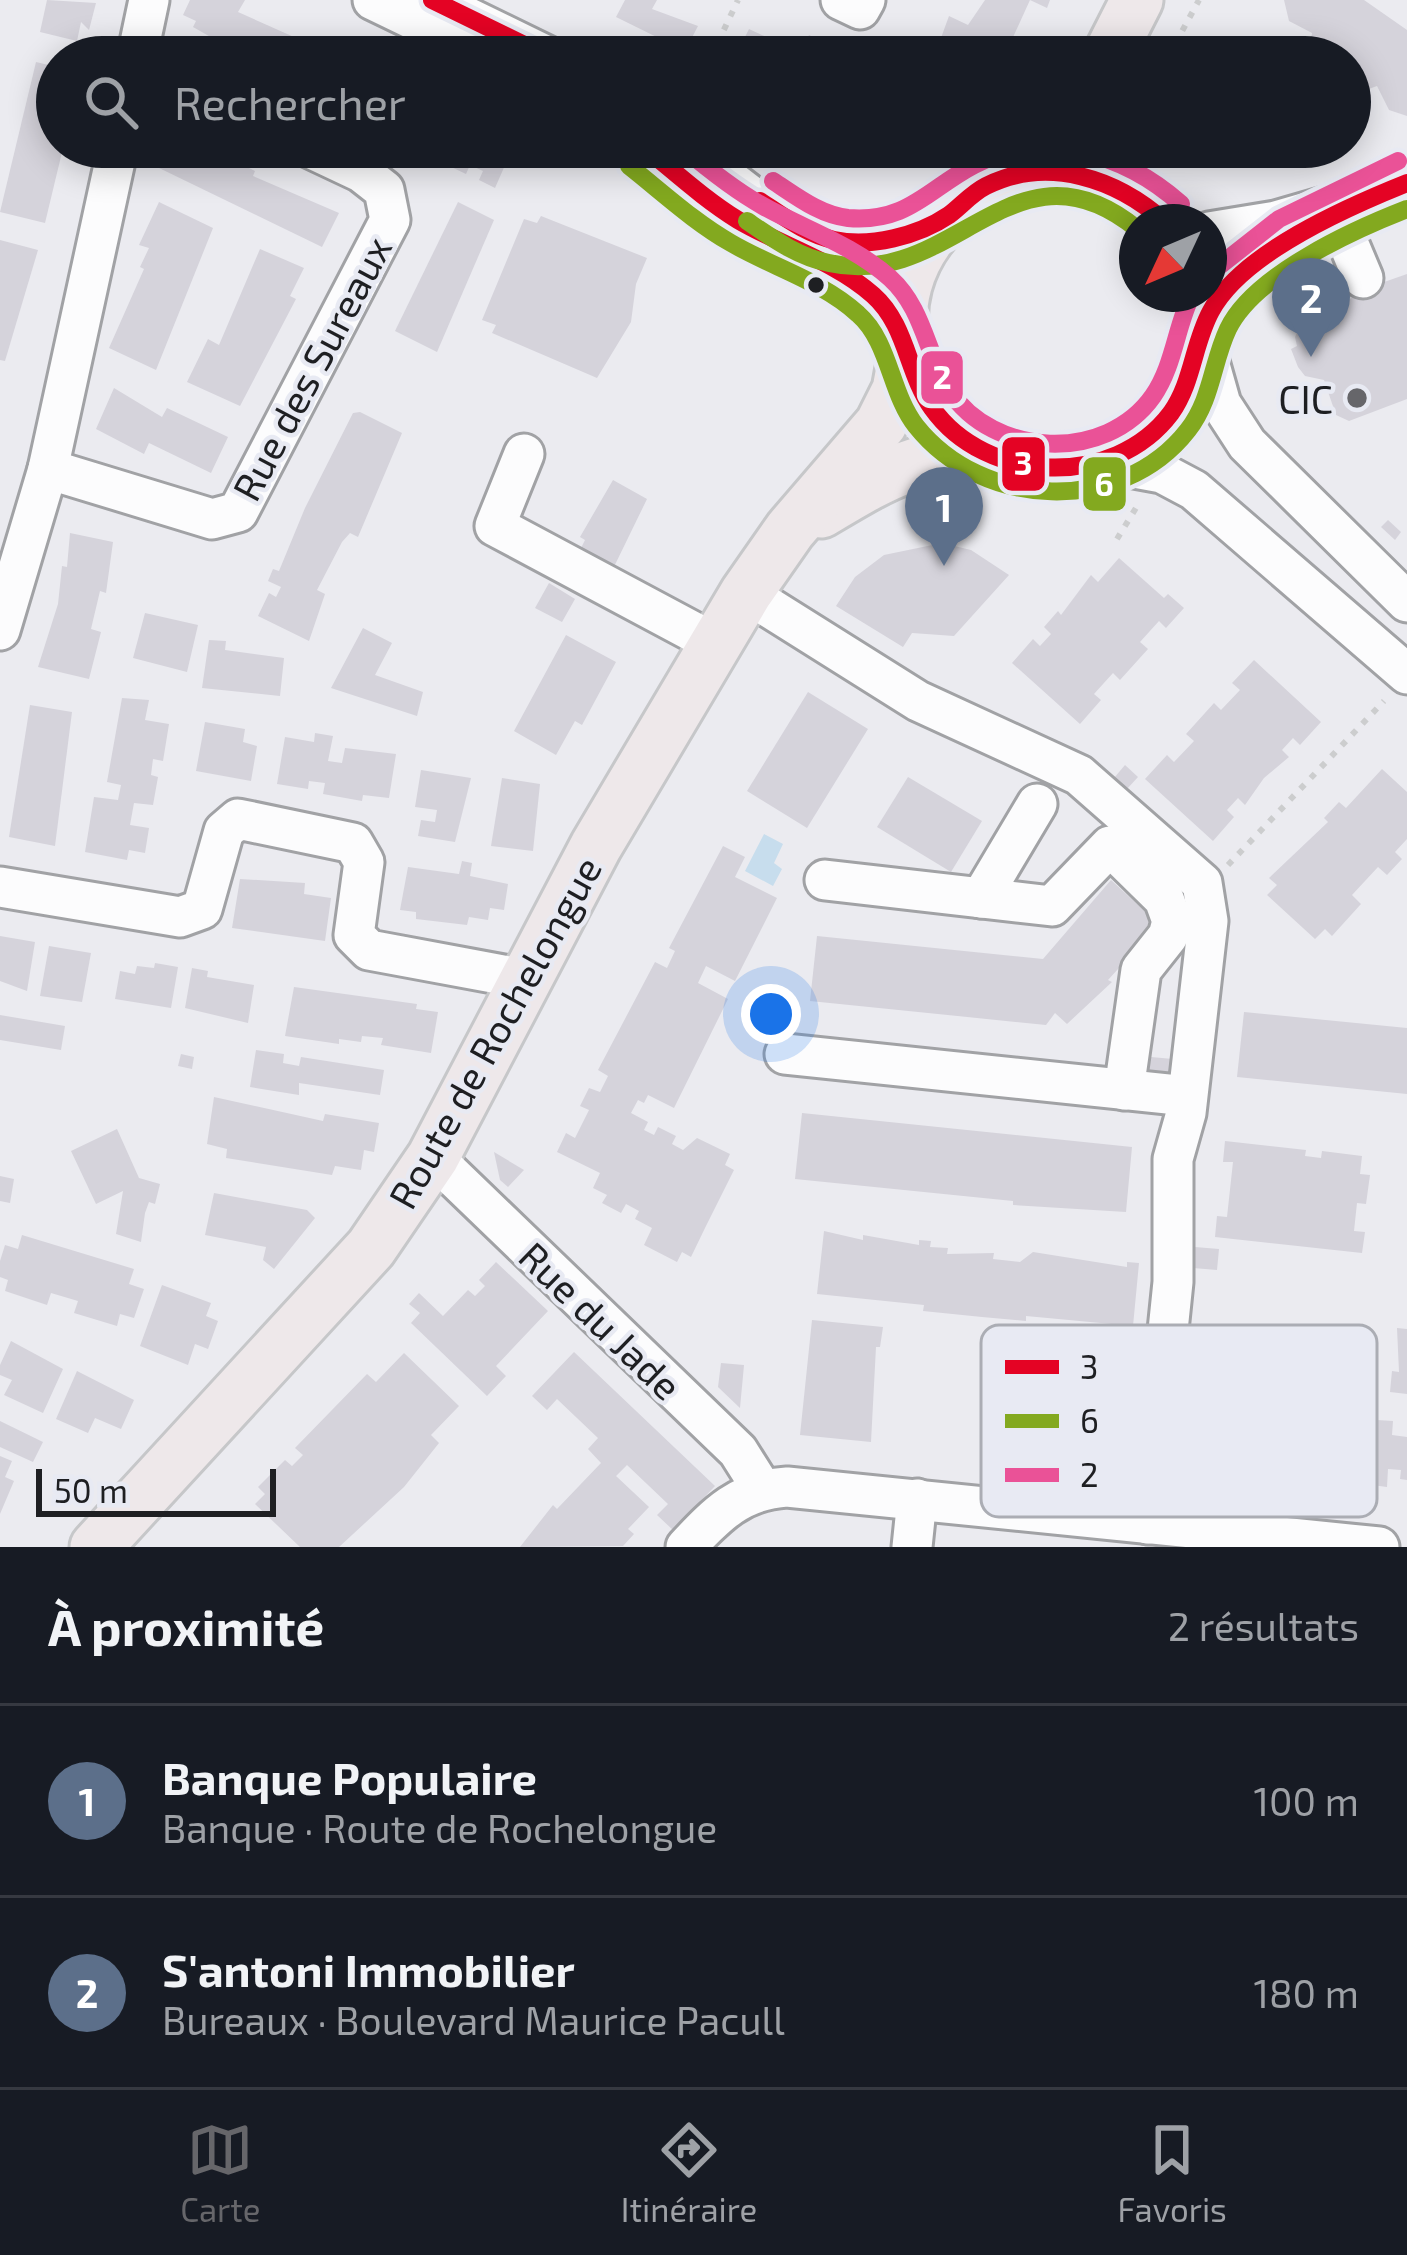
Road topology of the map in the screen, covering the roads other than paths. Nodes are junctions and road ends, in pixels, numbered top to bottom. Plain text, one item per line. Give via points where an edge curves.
1 (149, 0) edge
2 (373, 0) edge
3 (432, 0) edge
4 (841, 0) edge
5 (865, 0) edge
6 (1137, 0) edge
7 (1174, 0) edge
8 (141, 36) edge
9 (447, 36) edge
10 (506, 36) edge
11 (1119, 36) edge
12 (1157, 36) edge
13 (113, 168) edge
14 (353, 168) edge
15 (671, 168) edge
16 (718, 168) edge
17 (1025, 168) edge
18 (1140, 168) edge
19 (1012, 177) junction
20 (1407, 183) edge
21 (1142, 204) edge
22 (1154, 204) edge
23 (1350, 208) junction
24 (944, 218) junction
25 (1227, 229) edge
26 (1363, 278) dead end
27 (1201, 318) edge
28 (905, 341) junction
29 (524, 454) dead end
30 (993, 458) junction
31 (48, 470) junction
32 (1114, 478) junction
33 (790, 530) junction
34 (746, 593) junction
35 (1407, 602) edge
36 (0, 630) edge
37 (716, 644) junction
38 (1400, 682) edge
39 (1037, 804) dead end
40 (825, 880) dead end
41 (0, 887) edge
42 (981, 898) junction
43 (525, 979) junction
44 (785, 1054) dead end
45 (1124, 1090) junction
46 (1186, 1096) junction
47 (433, 1156) junction
48 (1170, 1325) edge
49 (763, 1489) junction
50 (917, 1499) junction
51 (981, 1508) edge
52 (1047, 1517) edge
53 (1155, 1532) edge
54 (96, 1547) edge
55 (686, 1547) edge
56 (912, 1547) edge
57 (1379, 1547) edge

1 - 8 street
2 - 9 street
3 - 10 street
4 - 5 street via 860,9
6 - 11 main road
7 - 12 main road
13 - 31 street
14 - 31 street, Rue des Sureaux via 384,190 390,220 238,512 212,519
15 - 28 street via 733,217 851,277 878,298
16 - 24 street via 800,227 837,241 898,237
17 - 19 main road
18 - 22 main road
19 - 21 main road via 1060,171 1109,182
19 - 24 main road
20 - 23 street
23 - 25 street
23 - 26 street
23 - 27 street via 1250,268
24 - 28 main road, Route de Rochelongue via 920,252 907,292
27 - 32 main road via 1192,378
27 - 35 street via 1221,404 1247,444
28 - 30 main road via 922,392 952,431
28 - 33 main road, Route de Rochelongue via 898,390 881,424
29 - 37 street via 495,526
30 - 32 main road, Route de Rochelongue
30 - 33 main road, Route de Rochelongue via 952,453 917,462
31 - 36 street
32 - 38 street via 1162,473 1194,490
33 - 34 main road, Route de Rochelongue
34 - 37 main road, Route de Rochelongue
34 - 46 street via 931,708 1079,775 1202,883 1208,920
37 - 43 main road, Route de Rochelongue
39 - 42 street
40 - 42 street
41 - 43 street via 181,917 202,909 224,831 238,819 353,843 364,862 354,934 369,950
42 - 45 street via 1052,906 1110,846 1163,899 1172,921 1141,970
43 - 47 main road, Route de Rochelongue
44 - 45 street
45 - 46 street
46 - 48 street via 1173,1160
47 - 49 street, Rue du Jade via 738,1451
47 - 54 main road, Route de Rochelongue via 371,1248
49 - 50 street
49 - 55 street via 727,1504
50 - 51 street
50 - 56 street
52 - 53 street
53 - 57 street

